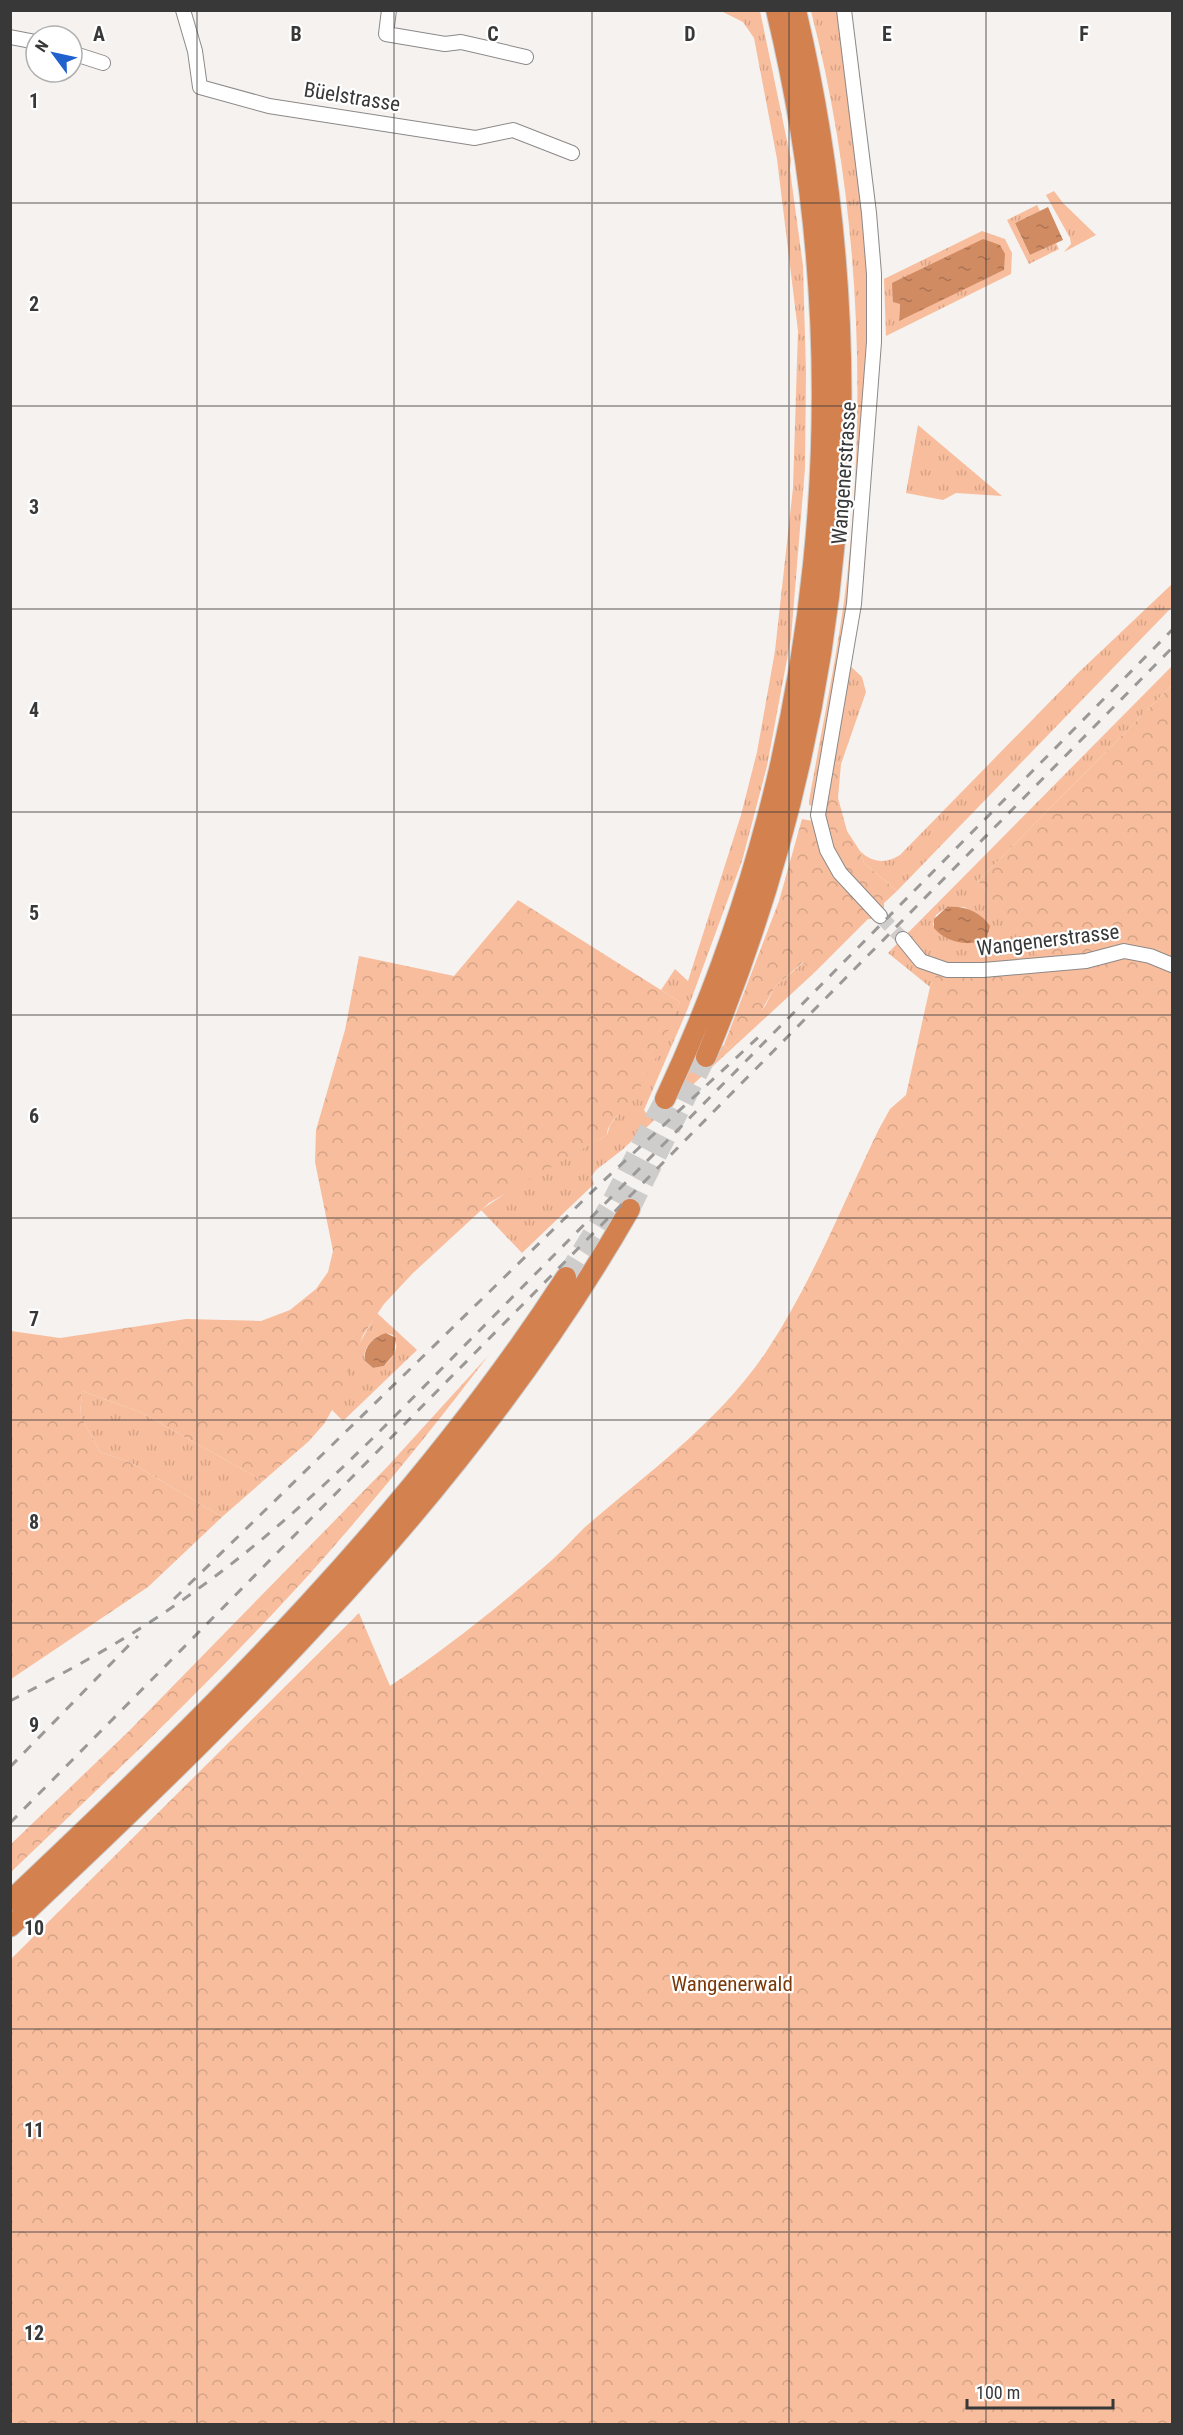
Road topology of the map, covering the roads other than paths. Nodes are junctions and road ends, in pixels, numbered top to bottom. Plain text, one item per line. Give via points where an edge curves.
1 (183, 10) edge
2 (389, 10) edge
3 (776, 10) edge
4 (796, 10) edge
5 (844, 10) edge
6 (84, 57) edge
7 (526, 57) dead end
8 (102, 63) dead end
9 (572, 153) dead end
10 (880, 916) tunnel mouth
11 (903, 939) tunnel mouth
12 (1173, 965) edge
13 (706, 1057) tunnel mouth
14 (665, 1099) tunnel mouth
15 (630, 1209) tunnel mouth
16 (566, 1277) tunnel mouth
17 (10, 1900) edge
18 (10, 1928) edge

1 - 9 street, Büelstrasse via 200,87 269,106 475,138 510,130
2 - 7 street via 386,34 445,44 461,42
3 - 14 highway via 802,141 818,268 823,406 815,559 794,703 763,836 718,974
4 - 13 highway via 820,129 838,276 843,414 836,552 818,681 791,808 754,932
5 - 10 street, Wangenerstrasse via 869,213 874,342 854,604 818,815 827,850 840,873
6 - 8 street
11 - 12 street, Wangenerstrasse via 921,961 947,970 1086,961 1124,951
15 - 18 highway via 572,1306 525,1374 382,1554 232,1713
16 - 17 highway via 476,1407 347,1562 211,1706

